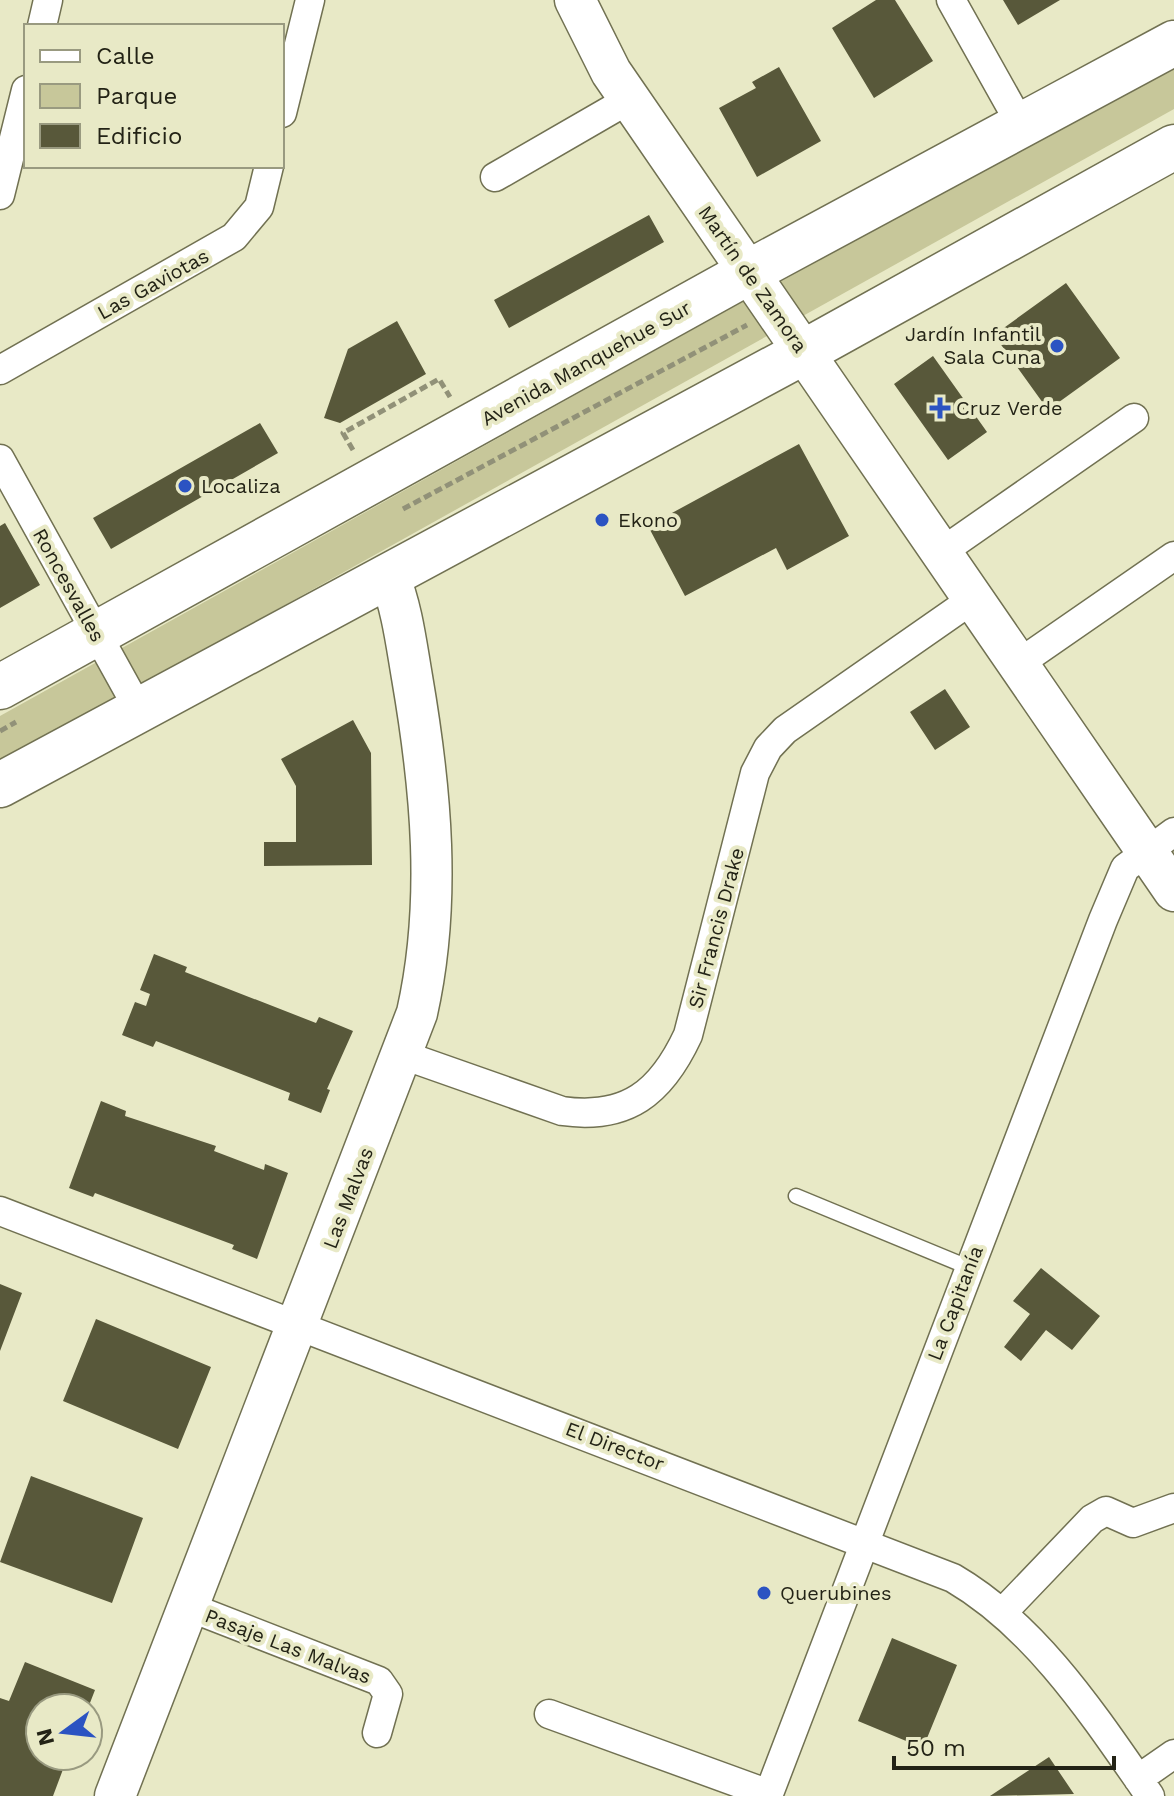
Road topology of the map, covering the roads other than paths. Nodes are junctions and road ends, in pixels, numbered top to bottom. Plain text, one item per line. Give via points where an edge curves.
1 (48, 0) edge
2 (310, 0) edge
3 (575, 0) edge
4 (951, 0) edge
5 (42, 24) edge
6 (1174, 43) edge
7 (24, 98) edge
8 (630, 99) junction
9 (284, 105) edge
10 (1021, 125) junction
11 (1174, 147) edge
12 (269, 168) edge
13 (495, 177) dead end
14 (0, 195) edge
15 (747, 273) junction
16 (804, 352) junction
17 (0, 370) edge
18 (1134, 418) dead end
19 (0, 459) edge
20 (940, 553) junction
21 (1174, 556) edge
22 (389, 576) junction
23 (973, 599) junction
24 (96, 634) junction
25 (1018, 664) junction
26 (0, 687) edge
27 (139, 710) junction
28 (0, 785) edge
29 (1160, 842) edge
30 (1174, 891) edge
31 (403, 1055) junction
32 (796, 1196) dead end
33 (0, 1211) edge
34 (968, 1267) junction
35 (299, 1326) junction
36 (1174, 1508) edge
37 (863, 1541) junction
38 (189, 1607) junction
39 (1003, 1612) junction
40 (549, 1714) dead end
41 (377, 1733) dead end
42 (1174, 1754) edge
43 (1144, 1788) edge
44 (768, 1795) edge
45 (115, 1796) edge

1 - 5 street
2 - 9 street
3 - 8 street, Martín de Zamora
4 - 10 street
6 - 10 main road, Avenida Manquehue Sur
7 - 14 street
8 - 13 street
8 - 15 street, Martín de Zamora
10 - 15 main road, Avenida Manquehue Sur
11 - 16 main road
12 - 17 street, Las Gaviotas via 259,207 234,237
15 - 16 street, Martín de Zamora
15 - 24 main road, Avenida Manquehue Sur
16 - 20 street, Martín de Zamora
16 - 22 main road
18 - 20 street
19 - 24 street, Roncesvalles
20 - 23 street, Martín de Zamora
21 - 25 street
22 - 27 main road
22 - 31 street, Las Malvas via 400,601 420,725 433,881 427,970
23 - 25 street, Martín de Zamora
23 - 31 street, Sir Francis Drake via 785,730 768,748 755,773 688,1035 655,1088 618,1109 581,1114
24 - 26 main road, Avenida Manquehue Sur
24 - 27 street, Roncesvalles
25 - 29 street, Martín de Zamora
27 - 28 main road
29 - 30 street, Martín de Zamora
29 - 34 street, La Capitanía via 1125,868
31 - 35 street, Las Malvas
32 - 34 lane
33 - 35 street, El Director
34 - 37 street, La Capitanía
35 - 37 street, El Director
35 - 38 street, Las Malvas
36 - 39 street via 1133,1523 1106,1511 1092,1519
37 - 39 street, El Director via 953,1578
37 - 44 street, La Capitanía
38 - 41 street, Pasaje Las Malvas via 379,1681 388,1694
38 - 45 street, Las Malvas
39 - 43 street, El Director via 1042,1652
40 - 44 street
42 - 43 street

